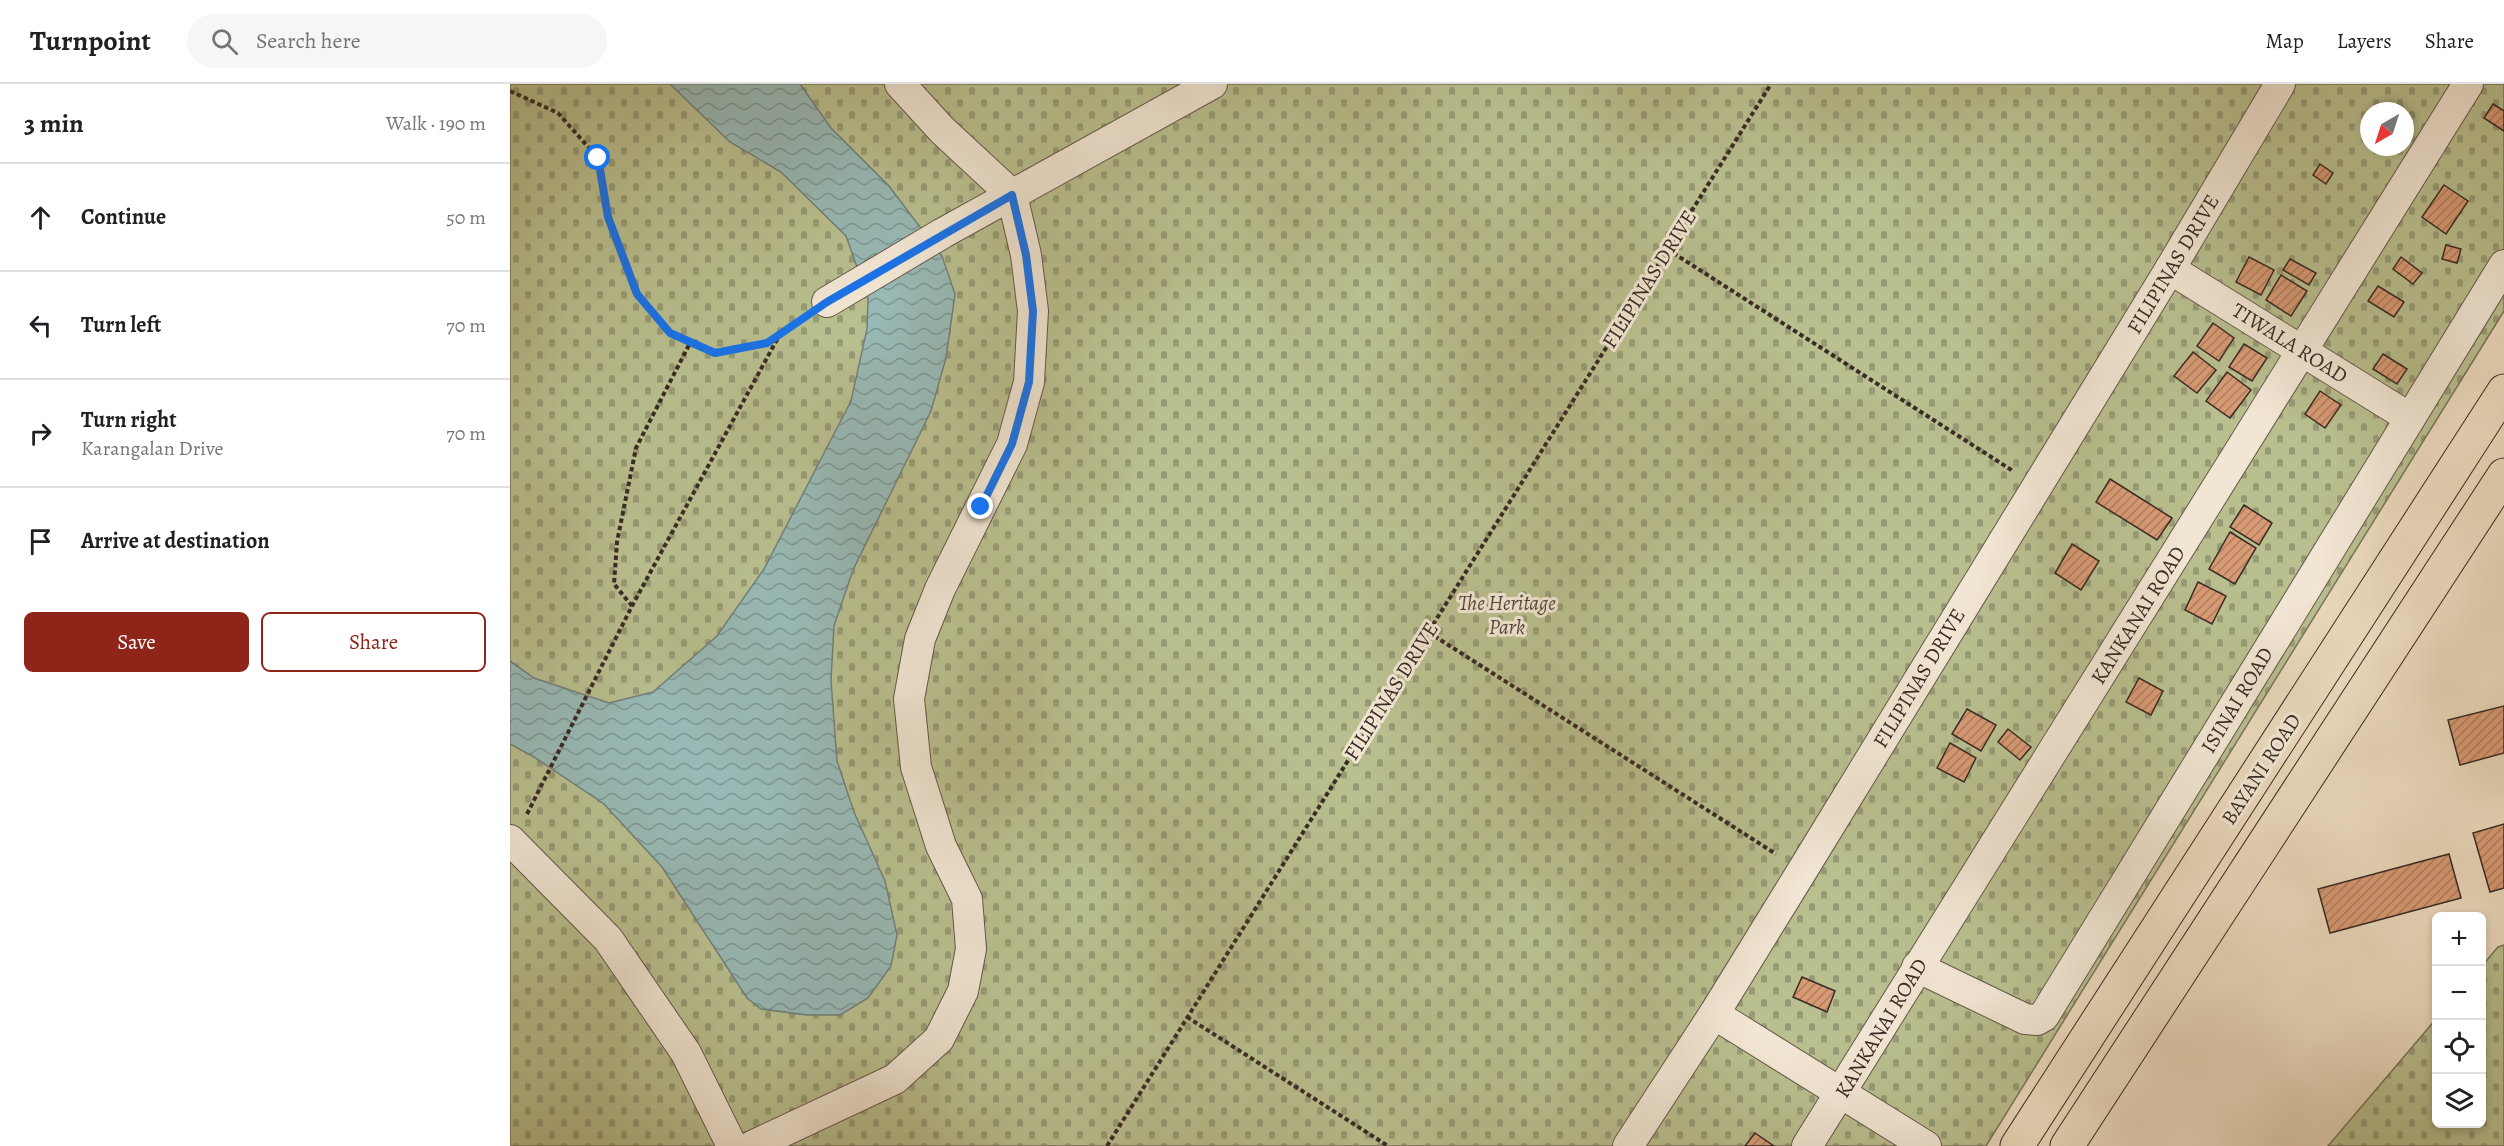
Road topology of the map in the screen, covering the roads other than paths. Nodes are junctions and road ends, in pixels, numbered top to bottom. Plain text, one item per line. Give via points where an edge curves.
1 (900, 84) edge
2 (1212, 84) edge
3 (2280, 84) edge
4 (2468, 84) edge
5 (1012, 195) junction
6 (2504, 265) edge
7 (2170, 269) junction
8 (827, 302) road end
9 (2303, 352) junction
10 (2504, 391) edge
11 (2410, 418) junction
12 (2504, 475) edge
13 (511, 841) edge
14 (1917, 967) junction
15 (1714, 1014) junction
16 (1841, 1094) junction
17 (732, 1146) edge
18 (752, 1146) edge
19 (1628, 1146) edge
20 (1807, 1146) edge
21 (1926, 1146) edge
22 (2017, 1146) edge
23 (2067, 1146) edge

1 - 5 street via 942,130
2 - 5 street
3 - 7 street, FILIPINAS DRIVE
4 - 9 street, KANKANAI ROAD
5 - 8 street
5 - 18 street via 1026,255 1033,311 1029,382 1012,444 940,589 920,639 909,699 916,767 941,846 967,899 971,949 963,991 939,1039 895,1079
6 - 11 street, ISINAI ROAD
7 - 9 street, TIWALA ROAD
7 - 15 street, FILIPINAS DRIVE
9 - 11 street, TIWALA ROAD
9 - 14 street, KANKANAI ROAD
10 - 22 main road, BAYANI ROAD
11 - 14 street, ISINAI ROAD via 2044,1016 2025,1019
12 - 23 main road, BAYANI ROAD
13 - 17 street via 608,939 686,1053
14 - 16 street, KANKANAI ROAD
15 - 16 street
15 - 19 street, FILIPINAS DRIVE
16 - 20 street, KANKANAI ROAD
16 - 21 street

